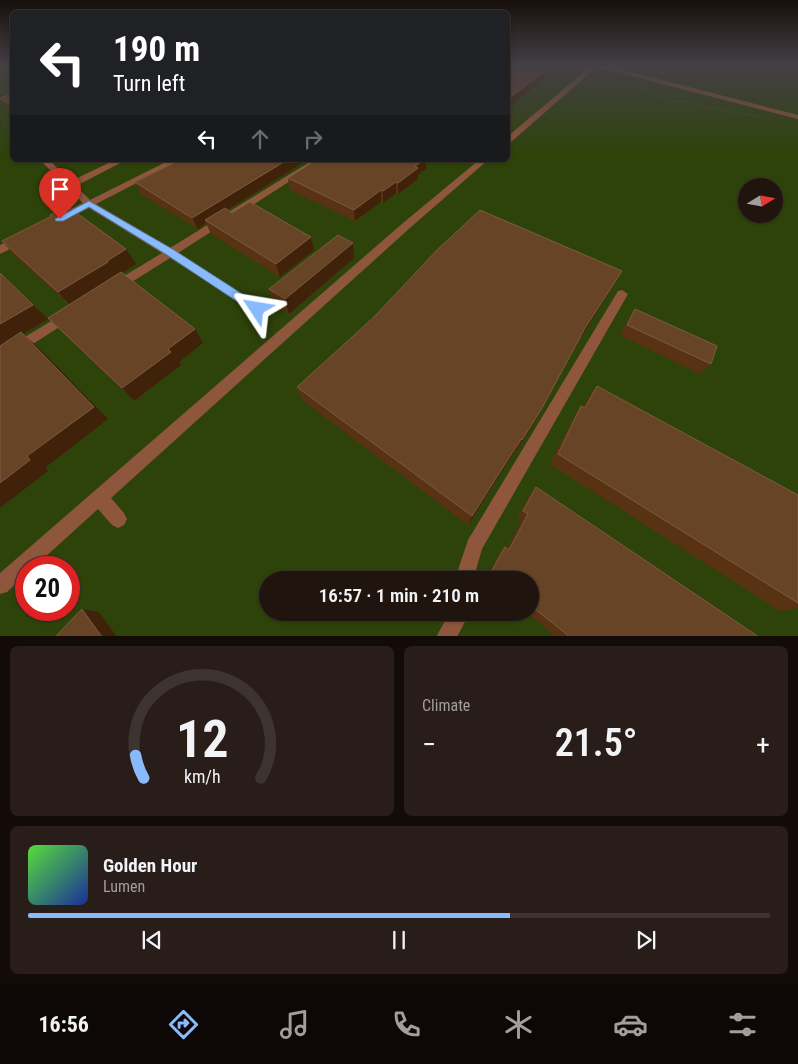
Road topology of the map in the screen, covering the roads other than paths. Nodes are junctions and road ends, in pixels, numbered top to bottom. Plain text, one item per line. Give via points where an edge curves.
1 (561, 95) edge
2 (711, 95) edge
3 (798, 117) edge
4 (510, 138) edge
5 (46, 162) edge
6 (118, 162) edge
7 (173, 162) edge
8 (316, 162) edge
9 (482, 162) edge
10 (70, 185) junction
11 (89, 204) junction
12 (49, 225) edge
13 (32, 233) edge
14 (0, 250) edge
15 (170, 253) junction
16 (106, 293) edge
17 (622, 294) dead end
18 (81, 308) edge
19 (257, 309) dead end
20 (0, 358) edge
21 (100, 497) junction
22 (118, 519) dead end
23 (467, 571) edge
24 (0, 585) edge
25 (455, 621) edge
26 (446, 636) edge

1 - 4 lane
2 - 3 lane
5 - 10 lane
6 - 10 lane
7 - 11 lane
8 - 15 lane
9 - 21 lane
10 - 11 lane
11 - 12 lane
11 - 15 lane
13 - 14 lane
15 - 16 lane
15 - 19 lane
17 - 23 lane via 474,546
18 - 20 lane
21 - 22 lane
21 - 24 lane
25 - 26 lane

